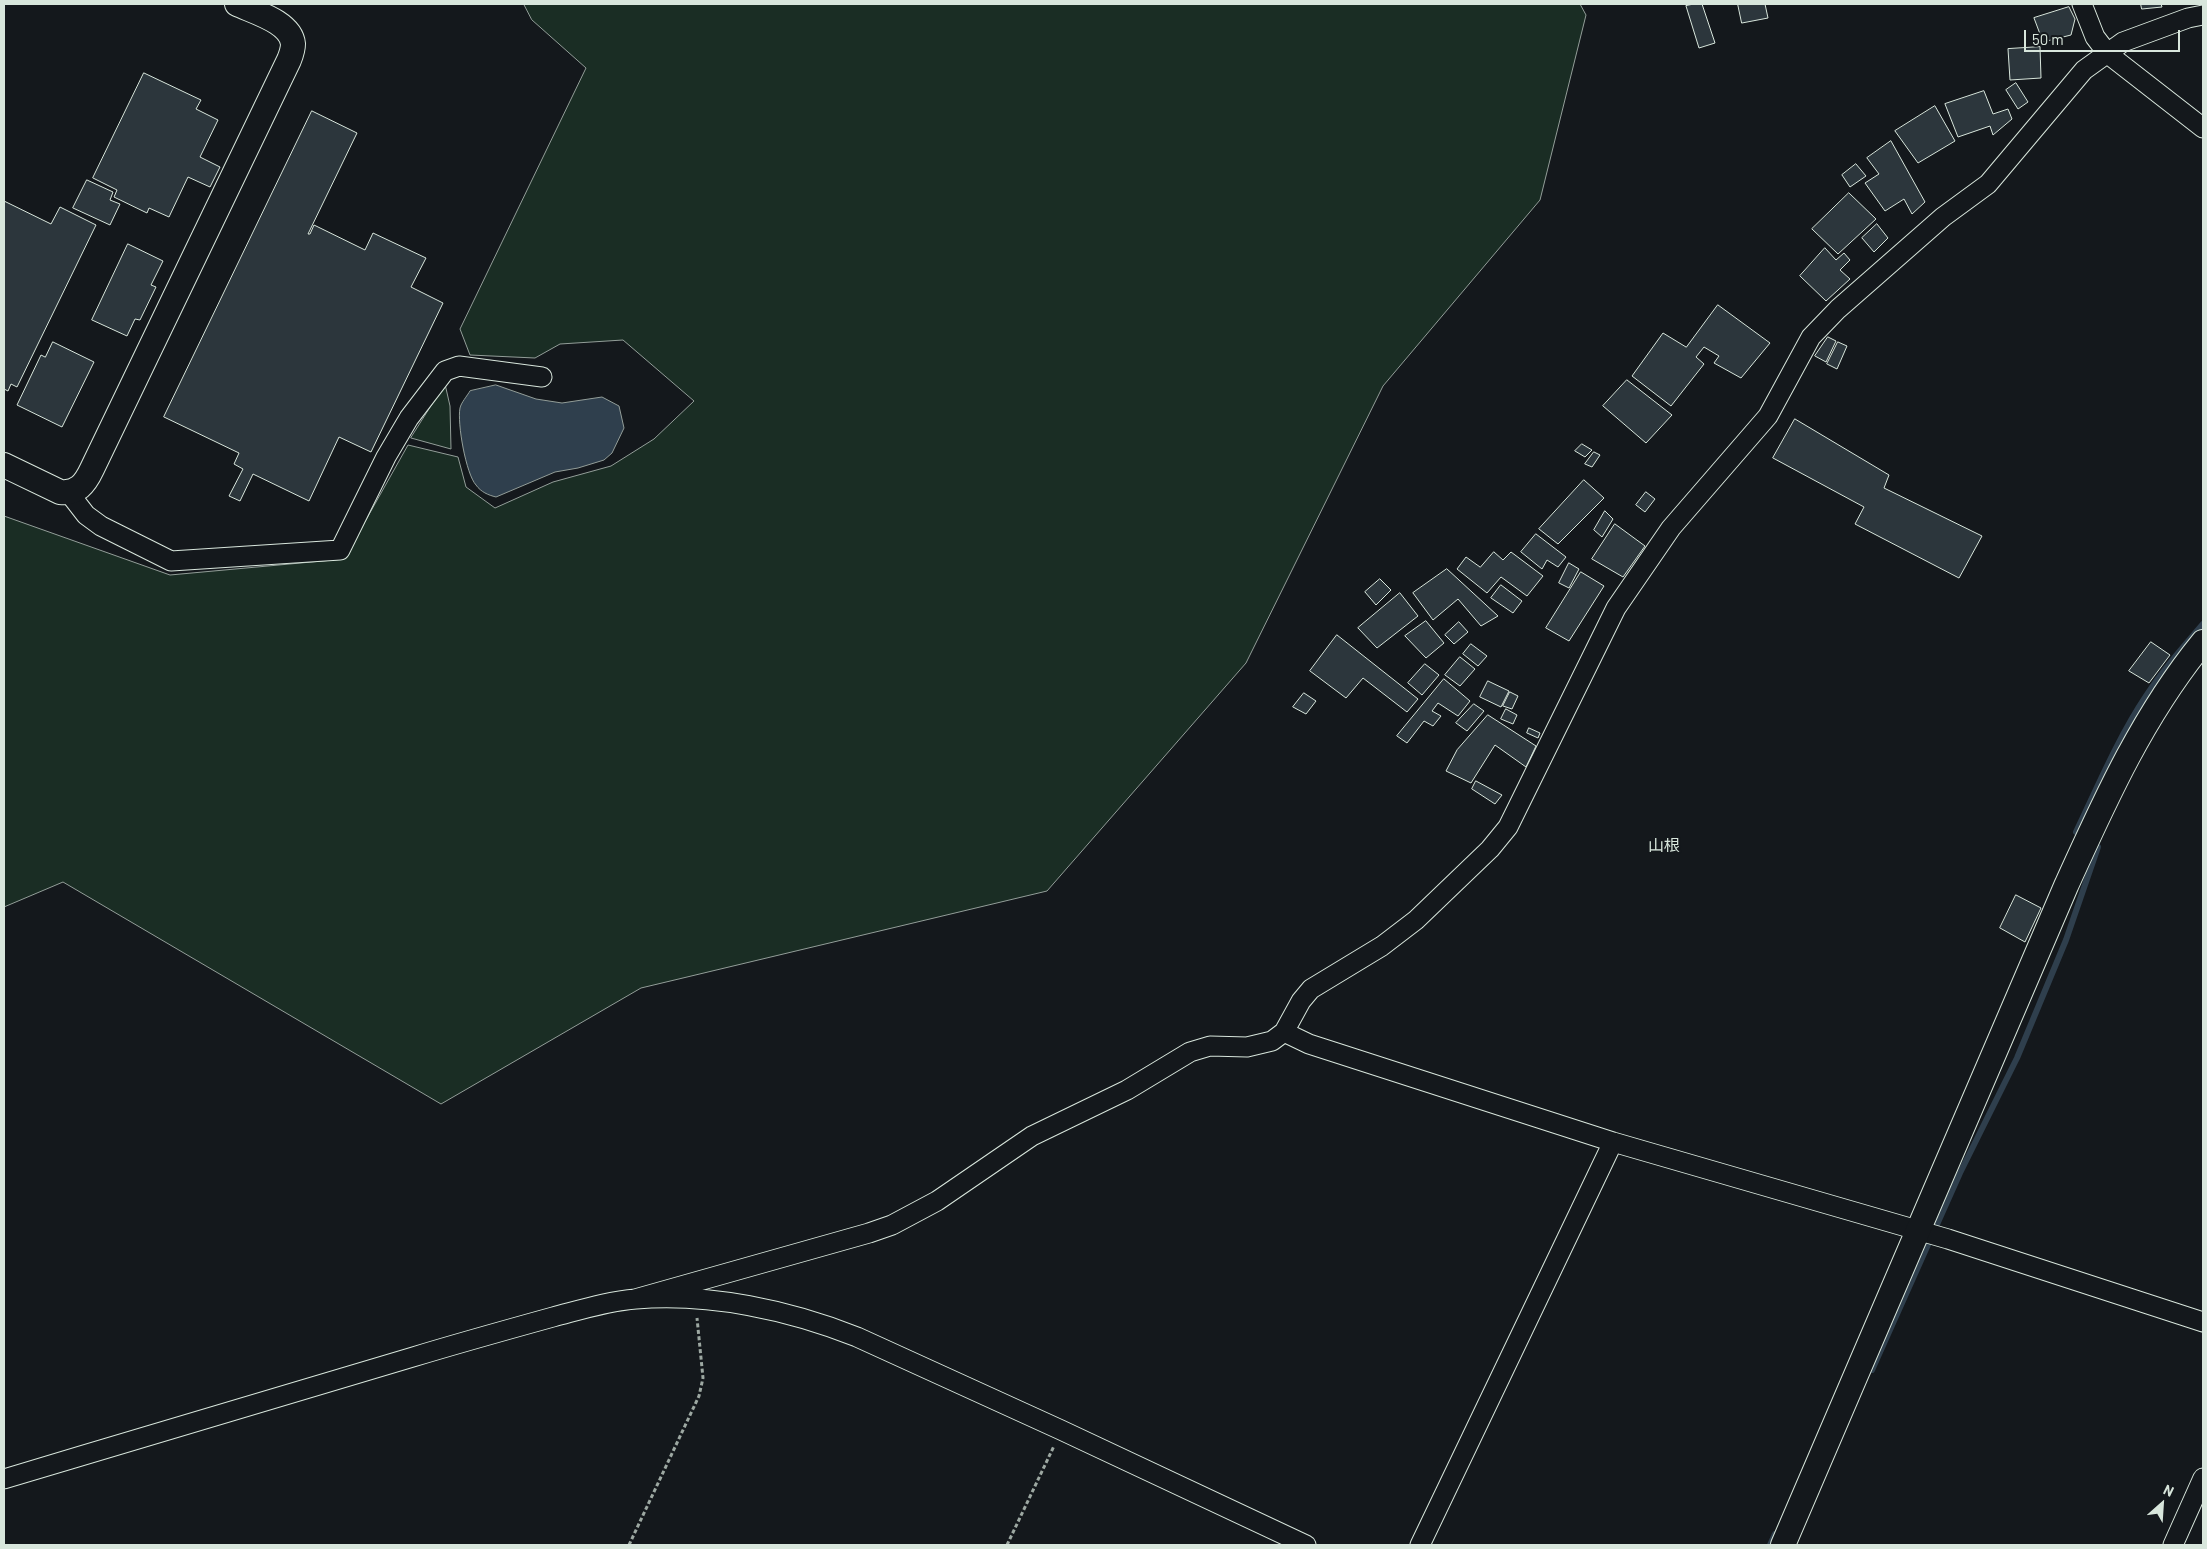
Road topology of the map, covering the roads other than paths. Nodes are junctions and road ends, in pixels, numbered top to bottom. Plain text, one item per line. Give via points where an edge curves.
1 (237, 4) edge
2 (2082, 4) edge
3 (2203, 15) edge
4 (2108, 54) junction
5 (2203, 128) edge
6 (542, 377) dead end
7 (4, 465) edge
8 (70, 493) junction
9 (2203, 642) edge
10 (1284, 1032) junction
11 (1613, 1142) junction
12 (1929, 1234) junction
13 (635, 1299) junction
14 (2203, 1322) edge
15 (2203, 1478) edge
16 (4, 1479) edge
17 (1306, 1545) edge
18 (1420, 1545) edge
19 (1783, 1545) edge
20 (2173, 1545) edge

1 - 8 street via 277,23 290,33 293,45 289,60 92,470 82,486
2 - 4 street via 2095,37
3 - 4 street via 2149,31 2123,42
4 - 5 street
4 - 10 street via 2084,70 1988,184 1943,217 1838,309 1811,337 1768,416 1671,528 1616,608 1508,827 1478,862 1416,920 1382,946 1311,989 1301,1000
6 - 8 street via 459,366 445,371 409,418 386,457 340,550 171,561 101,526 86,515
7 - 8 street via 60,492
9 - 12 street via 2146,722 2112,785 2066,886
10 - 11 street via 1309,1044
10 - 13 street via 1272,1042 1247,1047 1210,1046 1190,1052 1127,1090 1032,1136 944,1197 892,1225
11 - 12 street
11 - 18 street
12 - 14 street
12 - 19 street
13 - 16 street via 500,1332
13 - 17 street via 696,1300 750,1306 827,1325 893,1352
15 - 20 street

